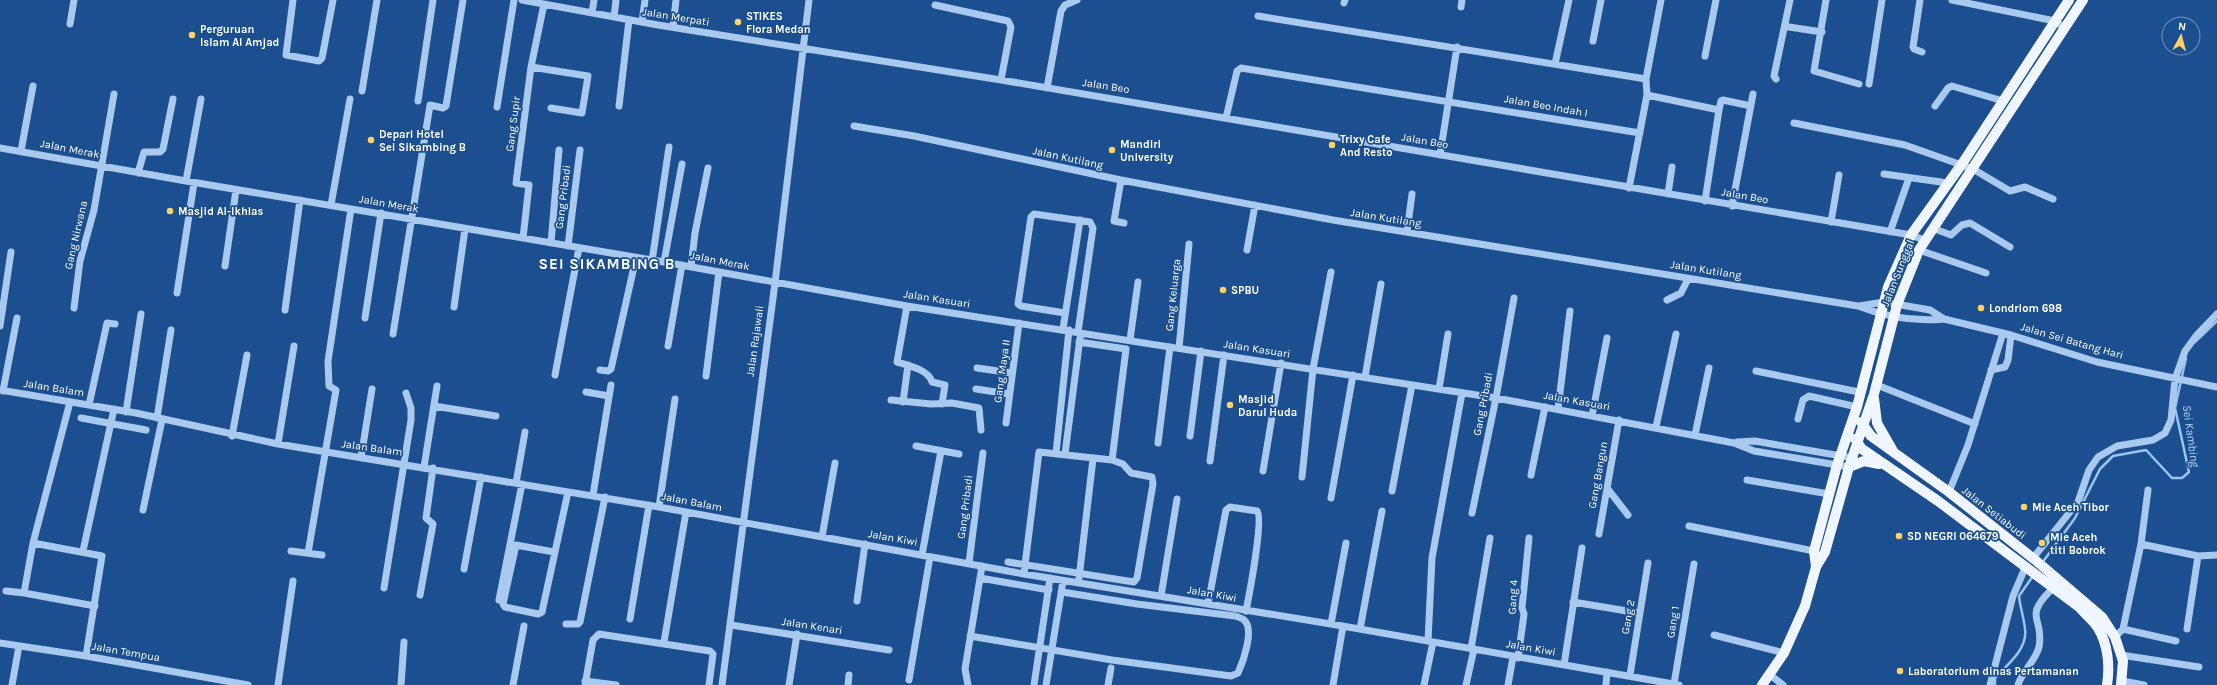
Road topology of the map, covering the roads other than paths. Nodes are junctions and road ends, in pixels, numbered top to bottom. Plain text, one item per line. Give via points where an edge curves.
1 (74, 0) edge
2 (294, 0) edge
3 (333, 0) edge
4 (377, 0) edge
5 (433, 0) edge
6 (463, 0) edge
7 (514, 0) edge
8 (522, 0) edge
9 (594, 0) edge
10 (616, 0) edge
11 (645, 0) edge
12 (676, 0) edge
13 (809, 0) edge
14 (1077, 0) edge
15 (1569, 0) edge
16 (1601, 0) edge
17 (1661, 0) edge
18 (1716, 0) edge
19 (1790, 0) edge
20 (1826, 0) edge
21 (1882, 0) edge
22 (1920, 0) edge
23 (1952, 0) edge
24 (2069, 0) edge
25 (2084, 0) edge
26 (1976, 2) edge
27 (544, 4) junction
28 (936, 6) dead end
29 (592, 13) junction
30 (1258, 16) dead end
31 (614, 17) junction
32 (629, 20) junction
33 (2055, 21) junction
34 (642, 22) junction
35 (70, 24) dead end
36 (673, 27) junction
37 (1789, 27) dead end
38 (2065, 28) junction
39 (1822, 32) junction
40 (1593, 42) dead end
41 (804, 47) junction
42 (1457, 47) junction
43 (1922, 52) dead end
44 (1705, 56) dead end
45 (1555, 64) junction
46 (531, 67) junction
47 (1646, 78) junction
48 (1776, 79) dead end
49 (1001, 80) junction
50 (1859, 84) dead end
51 (1869, 84) dead end
52 (33, 86) dead end
53 (1047, 88) junction
54 (362, 91) dead end
55 (114, 94) dead end
56 (1753, 94) dead end
57 (1647, 95) junction
58 (173, 99) dead end
59 (201, 99) dead end
60 (350, 99) dead end
61 (1448, 100) junction
62 (2003, 101) junction
63 (418, 102) dead end
64 (619, 106) dead end
65 (1751, 106) junction
66 (1935, 106) dead end
67 (497, 107) dead end
68 (551, 108) dead end
69 (1719, 110) junction
70 (1226, 118) junction
71 (1794, 123) dead end
72 (854, 126) dead end
73 (1640, 133) junction
74 (0, 148) edge
75 (669, 148) dead end
76 (559, 150) dead end
77 (580, 150) dead end
78 (21, 151) junction
79 (1440, 154) junction
80 (682, 164) dead end
81 (1962, 164) junction
82 (102, 166) junction
83 (1672, 167) dead end
84 (708, 168) dead end
85 (1973, 168) junction
86 (138, 173) junction
87 (1884, 174) dead end
88 (1839, 175) dead end
89 (1909, 178) junction
90 (1121, 180) junction
91 (190, 182) junction
92 (1948, 183) junction
93 (1629, 188) junction
94 (236, 190) junction
95 (1412, 194) dead end
96 (1668, 194) junction
97 (2053, 199) dead end
98 (300, 200) junction
99 (1705, 201) junction
100 (1255, 204) junction
101 (331, 205) junction
102 (1732, 206) junction
103 (351, 209) junction
104 (381, 213) junction
105 (411, 219) junction
106 (1080, 220) junction
107 (1831, 222) junction
108 (1124, 223) dead end
109 (1932, 228) junction
110 (465, 229) junction
111 (1408, 232) junction
112 (1890, 232) junction
113 (1911, 235) junction
114 (523, 238) junction
115 (1924, 240) junction
116 (551, 243) junction
117 (1189, 244) dead end
118 (568, 246) junction
119 (2010, 247) dead end
120 (578, 248) junction
121 (1246, 250) dead end
122 (1919, 250) junction
123 (11, 252) dead end
124 (636, 258) junction
125 (652, 261) junction
126 (664, 262) junction
127 (682, 265) junction
128 (224, 266) dead end
129 (691, 267) junction
130 (719, 272) junction
131 (1331, 272) dead end
132 (1986, 273) dead end
133 (1688, 279) junction
134 (1138, 282) dead end
135 (775, 283) junction
136 (1381, 284) dead end
137 (176, 293) dead end
138 (1514, 298) dead end
139 (1667, 300) dead end
140 (1884, 302) junction
141 (1897, 305) junction
142 (907, 306) junction
143 (1858, 306) junction
144 (454, 307) dead end
145 (74, 308) dead end
146 (286, 310) dead end
147 (1570, 311) dead end
148 (1065, 313) junction
149 (141, 314) dead end
150 (2217, 314) edge
151 (1879, 315) junction
152 (1893, 317) junction
153 (17, 318) dead end
154 (365, 318) dead end
155 (1944, 319) junction
156 (1019, 323) junction
157 (116, 324) dead end
158 (0, 326) edge
159 (171, 330) dead end
160 (1066, 330) junction
161 (1079, 332) junction
162 (2003, 333) junction
163 (393, 334) dead end
164 (1448, 334) dead end
165 (1676, 334) dead end
166 (2011, 335) junction
167 (1607, 338) dead end
168 (1130, 340) junction
169 (1079, 342) junction
170 (294, 346) dead end
171 (668, 346) dead end
172 (1170, 347) junction
173 (1179, 348) junction
174 (1200, 351) junction
175 (247, 355) dead end
176 (1224, 355) junction
177 (1281, 363) junction
178 (908, 365) junction
179 (977, 368) dead end
180 (1708, 368) dead end
181 (1313, 369) junction
182 (600, 370) dead end
183 (1991, 370) junction
184 (1756, 372) dead end
185 (1012, 374) junction
186 (555, 375) dead end
187 (1353, 375) junction
188 (706, 376) dead end
189 (1365, 377) junction
190 (2177, 379) junction
191 (610, 385) dead end
192 (1412, 385) junction
193 (437, 386) dead end
194 (2217, 387) edge
195 (976, 389) dead end
196 (1439, 389) junction
197 (1875, 389) junction
198 (2, 390) edge
199 (372, 390) dead end
200 (586, 392) dead end
201 (1859, 392) junction
202 (406, 393) dead end
203 (1462, 393) junction
204 (1009, 394) junction
205 (609, 396) junction
206 (1496, 398) junction
207 (676, 399) dead end
208 (891, 400) dead end
209 (70, 402) junction
210 (903, 402) junction
211 (942, 404) junction
212 (89, 405) junction
213 (434, 406) junction
214 (1545, 407) junction
215 (1558, 409) junction
216 (1856, 409) junction
217 (114, 410) junction
218 (126, 412) junction
219 (496, 416) dead end
220 (1592, 416) junction
221 (81, 418) dead end
222 (159, 419) junction
223 (1798, 419) dead end
224 (1619, 420) junction
225 (1970, 422) junction
226 (1006, 423) dead end
227 (111, 424) junction
228 (1850, 426) junction
229 (1863, 426) junction
230 (1656, 427) junction
231 (146, 430) dead end
232 (981, 430) dead end
233 (525, 432) dead end
234 (1695, 435) junction
235 (232, 436) junction
236 (1190, 436) dead end
237 (1158, 443) dead end
238 (278, 444) junction
239 (1857, 444) junction
240 (916, 446) dead end
241 (941, 451) junction
242 (326, 453) junction
243 (983, 453) dead end
244 (1056, 453) junction
245 (959, 454) dead end
246 (1065, 454) junction
247 (1897, 456) junction
248 (361, 458) junction
249 (1093, 459) junction
250 (1112, 460) junction
251 (1838, 460) junction
252 (1210, 461) dead end
253 (1851, 462) junction
254 (835, 463) dead end
255 (404, 464) junction
256 (1883, 465) junction
257 (424, 467) junction
258 (433, 468) junction
259 (1263, 471) dead end
260 (1531, 475) dead end
261 (480, 477) junction
262 (1302, 477) dead end
263 (1747, 480) dead end
264 (519, 484) junction
265 (1607, 488) junction
266 (2148, 490) dead end
267 (1392, 491) dead end
268 (568, 492) junction
269 (1949, 492) junction
270 (1829, 494) junction
271 (593, 496) junction
272 (605, 497) junction
273 (1331, 498) dead end
274 (1177, 499) dead end
275 (649, 505) junction
276 (659, 507) junction
277 (143, 510) dead end
278 (1382, 511) dead end
279 (686, 512) junction
280 (1472, 513) dead end
281 (1628, 515) dead end
282 (742, 523) junction
283 (1689, 526) dead end
284 (1599, 534) dead end
285 (822, 537) junction
286 (1490, 538) dead end
287 (1529, 538) dead end
288 (33, 543) junction
289 (1346, 543) dead end
290 (865, 544) junction
291 (2140, 544) junction
292 (1582, 548) dead end
293 (83, 551) junction
294 (291, 551) dead end
295 (1814, 551) junction
296 (554, 552) junction
297 (308, 553) junction
298 (322, 555) dead end
299 (922, 555) junction
300 (2217, 555) edge
301 (930, 556) junction
302 (2198, 556) junction
303 (2033, 558) junction
304 (1008, 562) dead end
305 (969, 563) junction
306 (1648, 563) dead end
307 (1694, 564) dead end
308 (1025, 565) junction
309 (982, 566) junction
310 (1816, 567) junction
311 (464, 569) dead end
312 (2027, 569) junction
313 (1024, 574) junction
314 (1079, 574) junction
315 (980, 578) junction
316 (1050, 578) junction
317 (293, 581) dead end
318 (1063, 581) junction
319 (1077, 583) junction
320 (2052, 587) junction
321 (384, 588) dead end
322 (1049, 590) junction
323 (6, 591) dead end
324 (1062, 592) junction
325 (24, 593) junction
326 (420, 595) dead end
327 (1161, 596) junction
328 (499, 600) dead end
329 (858, 601) dead end
330 (1573, 602) junction
331 (1208, 604) junction
332 (95, 606) junction
333 (1246, 611) junction
334 (1639, 613) junction
335 (630, 619) dead end
336 (566, 624) dead end
337 (1331, 624) junction
338 (730, 625) junction
339 (524, 626) dead end
340 (1343, 626) junction
341 (2187, 628) dead end
342 (2123, 629) junction
343 (1360, 630) junction
344 (797, 634) junction
345 (1714, 635) dead end
346 (970, 636) junction
347 (2115, 637) junction
348 (1430, 641) junction
349 (2176, 641) dead end
350 (404, 642) dead end
351 (664, 642) junction
352 (0, 643) edge
353 (19, 646) junction
354 (1039, 648) junction
355 (1472, 649) junction
356 (889, 650) dead end
357 (1052, 650) junction
358 (1784, 652) junction
359 (2121, 655) junction
360 (86, 656) junction
361 (1516, 657) junction
362 (1564, 665) junction
363 (2199, 667) dead end
364 (1110, 668) dead end
365 (1607, 672) junction
366 (1769, 674) junction
367 (849, 675) dead end
368 (1630, 675) junction
369 (909, 680) dead end
370 (204, 681) edge
371 (585, 683) edge
372 (2122, 683) edge
373 (12, 685) edge
374 (248, 685) edge
375 (278, 685) edge
376 (401, 685) edge
377 (513, 685) edge
378 (616, 685) edge
379 (709, 685) edge
380 (722, 685) edge
381 (789, 685) edge
382 (848, 685) edge
383 (968, 685) edge
384 (1034, 685) edge
385 (1046, 685) edge
386 (1108, 685) edge
387 (1333, 685) edge
388 (1424, 685) edge
389 (1466, 685) edge
390 (1508, 685) edge
391 (1606, 685) edge
392 (1676, 685) edge
393 (1762, 685) edge
394 (1783, 685) edge
395 (1990, 685) edge
396 (2018, 685) edge
397 (2107, 685) edge
398 (2144, 685) edge

1 - 35 street
2 - 3 street via 286,56 317,61 322,58
4 - 54 street
5 - 63 street
6 - 105 street via 446,106 443,108 430,105
7 - 67 street
8 - 27 street, Jalan Merpati
9 - 29 street
10 - 31 street
11 - 34 street
12 - 36 street
13 - 41 street, Jalan Rajawali
14 - 53 street via 1065,5 1062,11
15 - 45 street
16 - 40 street
17 - 47 street
18 - 44 street
19 - 48 street via 1774,76
20 - 39 street
21 - 51 street
22 - 43 street via 1913,47
23 - 26 street
24 - 33 main road, Jalan Sunggal
25 - 38 main road, Jalan Sunggal
26 - 33 street
27 - 29 street, Jalan Merpati
27 - 46 street, Gang Supir
28 - 49 street via 1008,21 1010,27
29 - 31 street, Jalan Merpati
30 - 42 street
31 - 32 street, Jalan Merpati
32 - 34 street, Jalan Merpati
32 - 64 street
33 - 38 street
33 - 62 main road, Jalan Sunggal
34 - 36 street, Jalan Merpati
36 - 41 street, Jalan Merpati
37 - 39 street
38 - 85 main road, Jalan Sunggal
39 - 50 street via 1814,71
41 - 49 street, Jalan Beo
41 - 135 street, Jalan Rajawali
42 - 45 street
42 - 61 street
45 - 47 street
46 - 68 street via 588,76 582,113
46 - 114 street, Gang Supir via 516,183 529,185
47 - 57 street
49 - 53 street, Jalan Beo
52 - 78 street
53 - 70 street, Jalan Beo
55 - 82 street, Gang Nirwana
56 - 65 street
57 - 69 street
57 - 73 street
58 - 86 street via 163,149 160,152 144,152
59 - 91 street
60 - 101 street
61 - 70 street, Jalan Beo Indah I via 1240,68 1237,71
61 - 73 street, Jalan Beo Indah I
61 - 79 street
62 - 66 street via 1952,86
62 - 81 main road, Jalan Sunggal
65 - 69 street via 1723,100
65 - 102 street
69 - 99 street
70 - 79 street, Jalan Beo
71 - 81 street via 1905,145
72 - 90 street, Jalan Kutilang via 914,136
73 - 93 street
74 - 78 street, Jalan Merak
75 - 125 street
76 - 116 street
77 - 118 street, Gang Pribadi
78 - 82 street, Jalan Merak
79 - 93 street, Jalan Beo
80 - 126 street
81 - 85 street
81 - 92 main road, Jalan Sunggal
82 - 86 street, Jalan Merak
82 - 145 street, Gang Nirwana via 94,210 80,261
83 - 96 street
84 - 129 street
85 - 97 street via 2010,191 2025,187
85 - 109 main road, Jalan Sunggal
86 - 91 street, Jalan Merak
87 - 89 street
88 - 107 street
89 - 92 street
89 - 112 street
90 - 100 street, Jalan Kutilang
90 - 108 street via 1114,221
91 - 94 street, Jalan Merak
91 - 137 street
92 - 113 main road, Jalan Sunggal
93 - 96 street, Jalan Beo
94 - 98 street, Jalan Merak
94 - 128 street
95 - 111 street
96 - 99 street, Jalan Beo
98 - 101 street, Jalan Merak
98 - 146 street
99 - 102 street, Jalan Beo
100 - 111 street, Jalan Kutilang
100 - 121 street
101 - 103 street, Jalan Merak
102 - 107 street, Jalan Beo
103 - 104 street, Jalan Merak
103 - 242 street via 328,360 329,386 336,390
104 - 105 street, Jalan Merak
104 - 154 street
105 - 110 street, Jalan Merak
105 - 163 street
106 - 148 street
106 - 148 street via 1032,216 1017,302 1021,306
106 - 161 street via 1090,222 1093,228
107 - 112 street, Jalan Beo
109 - 115 main road, Jalan Sunggal
109 - 119 street via 1951,234 1962,225 1970,223
110 - 114 street, Jalan Merak
110 - 144 street
111 - 133 street, Jalan Kutilang
112 - 113 street, Jalan Beo
113 - 115 street, Jalan Beo
113 - 140 main road, Jalan Sunggal
114 - 116 street, Jalan Merak
115 - 122 main road, Jalan Sunggal
116 - 118 street, Jalan Merak
117 - 173 street, Gang Keluarga
118 - 120 street, Jalan Merak
120 - 124 street, Jalan Merak
120 - 186 street
122 - 132 street
122 - 141 main road, Jalan Sunggal
123 - 158 street
124 - 125 street, Jalan Merak
124 - 182 street via 611,369
125 - 126 street, Jalan Merak
126 - 127 street, Jalan Merak
127 - 129 street, Jalan Merak
127 - 171 street
129 - 130 street, Jalan Merak
130 - 135 street, Jalan Merak
130 - 188 street
131 - 181 street
133 - 139 street via 1681,293
133 - 143 street, Jalan Kutilang
134 - 168 street
135 - 142 street, Jalan Kasuari
135 - 282 street, Jalan Rajawali
136 - 189 street
138 - 206 street, Gang Pribadi
140 - 141 street, Jalan Sei Batang Hari
140 - 143 street, Jalan Kutilang
140 - 151 main road, Jalan Sunggal
141 - 152 main road, Jalan Sunggal
141 - 155 street, Jalan Sei Batang Hari via 1930,310
142 - 156 street, Jalan Kasuari
142 - 178 street via 897,362
143 - 151 street, Jalan Kutilang
147 - 215 street
148 - 160 street
149 - 218 street
150 - 190 street via 2185,351
151 - 152 street, Jalan Sei Batang Hari
151 - 201 main road, Jalan Sunggal
152 - 155 street, Jalan Sei Batang Hari
152 - 197 main road, Jalan Sunggal
153 - 198 street
155 - 162 street, Jalan Sei Batang Hari
156 - 160 street, Jalan Kasuari
156 - 185 street, Gang Maya II
157 - 212 street via 107,323
159 - 222 street
160 - 161 street, Jalan Kasuari
160 - 244 street
161 - 168 street, Jalan Kasuari
161 - 169 street
162 - 166 street, Jalan Sei Batang Hari
162 - 183 street
164 - 196 street
165 - 230 street
166 - 183 street via 2005,367
166 - 190 street, Jalan Sei Batang Hari via 2098,362
167 - 220 street
168 - 172 street, Jalan Kasuari
169 - 246 street
169 - 250 street via 1126,349
170 - 238 street
172 - 173 street, Jalan Kasuari
172 - 237 street
173 - 174 street, Jalan Kasuari
174 - 176 street, Jalan Kasuari
174 - 236 street
175 - 235 street
176 - 177 street, Jalan Kasuari
176 - 252 street
177 - 181 street, Jalan Kasuari
177 - 259 street
178 - 210 street
178 - 211 street via 926,372 932,382 946,385
179 - 185 street
180 - 234 street
181 - 187 street, Jalan Kasuari
181 - 262 street
183 - 225 street
184 - 201 street
185 - 204 street, Gang Maya II
187 - 189 street, Jalan Kasuari
187 - 273 street
189 - 192 street, Jalan Kasuari
190 - 194 street, Jalan Sei Batang Hari
190 - 303 street via 2171,420 2165,433 2153,440 2117,446 2098,458 2089,470 2078,502
191 - 205 street
192 - 196 street, Jalan Kasuari
192 - 267 street
193 - 213 street
195 - 204 street
196 - 203 street, Jalan Kasuari
197 - 225 street
197 - 229 main road, Jalan Sunggal
197 - 247 main road via 1877,423
198 - 209 street, Jalan Balam
199 - 248 street
200 - 205 street
201 - 216 main road, Jalan Sunggal
202 - 255 street via 411,414
203 - 206 street, Jalan Kasuari
203 - 348 street via 1432,558
204 - 226 street, Gang Maya II
205 - 271 street
206 - 214 street, Jalan Kasuari
206 - 280 street, Gang Pribadi
207 - 276 street
208 - 210 street
209 - 212 street, Jalan Balam
209 - 288 street
210 - 211 street
211 - 232 street via 979,408
212 - 217 street, Jalan Balam
213 - 219 street
213 - 257 street
214 - 215 street, Jalan Kasuari
214 - 260 street
215 - 220 street, Jalan Kasuari
216 - 223 street via 1810,396 1803,400
216 - 228 main road, Jalan Sunggal
216 - 229 main road, Jalan Setiabudi
217 - 218 street, Jalan Balam
217 - 227 street
218 - 222 street, Jalan Balam
220 - 224 street, Jalan Kasuari
221 - 227 street
222 - 235 street, Jalan Balam
222 - 277 street
224 - 230 street, Jalan Kasuari
224 - 265 street, Gang Bangun
225 - 269 street
227 - 231 street
227 - 293 street
228 - 239 main road
228 - 251 main road, Jalan Sunggal
229 - 239 main road, Jalan Sunggal
229 - 247 main road, Jalan Setiabudi via 1871,436
230 - 234 street, Jalan Kasuari
233 - 264 street
234 - 251 street, Jalan Kasuari via 1734,443 1754,451
235 - 238 street, Jalan Balam
238 - 242 street, Jalan Balam
239 - 253 main road, Jalan Sunggal
239 - 256 main road
240 - 241 street
241 - 245 street
241 - 299 street
242 - 248 street, Jalan Balam
242 - 297 street
243 - 305 street, Gang Pribadi
244 - 246 street
244 - 308 street via 1039,452
246 - 249 street
247 - 269 main road, Jalan Setiabudi
248 - 255 street, Jalan Balam
249 - 250 street
249 - 314 street
250 - 314 street via 1123,464 1131,473 1152,478 1137,578 1130,582
251 - 253 street, Jalan Kasuari
251 - 270 main road, Jalan Sunggal
253 - 256 main road via 1864,461
253 - 310 main road, Jalan Sunggal via 1825,552
254 - 285 street
255 - 257 street, Jalan Balam
255 - 321 street
256 - 312 main road via 1938,501
257 - 258 street, Jalan Balam
258 - 261 street, Jalan Balam
258 - 326 street via 426,518 433,524
261 - 264 street, Jalan Balam
261 - 311 street
263 - 270 street
264 - 268 street, Jalan Balam
264 - 328 street
265 - 281 street
265 - 284 street, Gang Bangun
266 - 291 street
268 - 271 street, Jalan Balam
268 - 296 street
269 - 303 main road, Jalan Setiabudi
270 - 295 main road, Jalan Sunggal
271 - 272 street, Jalan Balam
272 - 275 street, Jalan Balam
272 - 336 street via 580,622
274 - 327 street
275 - 276 street, Jalan Balam
275 - 335 street
276 - 279 street, Jalan Balam
278 - 343 street
279 - 282 street, Jalan Balam
279 - 351 street
282 - 285 street, Jalan Kiwi
282 - 338 street, Jalan Rajawali
283 - 295 street
285 - 290 street, Jalan Kiwi
286 - 355 street
287 - 361 street, Gang 4 via 1522,608 1524,614
288 - 293 street
288 - 325 street
289 - 337 street
290 - 299 street, Jalan Kiwi
290 - 329 street
291 - 302 street
291 - 342 street
292 - 330 street
293 - 332 street via 100,554 102,557
294 - 297 street
295 - 310 main road, Jalan Sunggal
296 - 296 street via 541,614 505,607 516,545
297 - 298 street
299 - 301 street, Jalan Kiwi
300 - 302 street
301 - 305 street, Jalan Kiwi
301 - 369 street
302 - 341 street
303 - 347 main road, Jalan Setiabudi via 2102,616
304 - 308 street
305 - 309 street, Jalan Kiwi
306 - 334 street, Gang 2
307 - 392 street, Gang 1
308 - 313 street
308 - 314 street
309 - 313 street, Jalan Kiwi
309 - 315 street
310 - 358 main road, Jalan Sunggal via 1805,606
312 - 320 main road
312 - 395 street via 2013,596
313 - 316 street, Jalan Kiwi
314 - 319 street
315 - 322 street
315 - 346 street
316 - 318 street, Jalan Kiwi
316 - 322 street
317 - 375 street
318 - 319 street, Jalan Kiwi
318 - 324 street
319 - 327 street, Jalan Kiwi
320 - 396 street via 2036,610 2039,647
320 - 397 main road via 2079,607 2098,628 2106,648 2109,675
322 - 354 street
323 - 325 street
324 - 357 street
324 - 357 street via 1235,616 1244,620 1249,627 1247,642 1238,673 1231,676
325 - 332 street
327 - 331 street, Jalan Kiwi
330 - 334 street
330 - 362 street
331 - 333 street, Jalan Kiwi
331 - 333 street via 1226,510 1230,507 1258,511 1258,543
332 - 360 street
333 - 337 street, Jalan Kiwi
334 - 368 street, Gang 2
337 - 340 street, Jalan Kiwi
338 - 344 street, Jalan Kenari
338 - 380 street, Jalan Rajawali
339 - 377 street
340 - 343 street, Jalan Kiwi
340 - 387 street
342 - 347 street
342 - 349 street
343 - 348 street, Jalan Kiwi
344 - 356 street, Jalan Kenari
344 - 381 street
345 - 358 street
346 - 354 street
346 - 383 street via 964,669
347 - 359 main road, Jalan Setiabudi
348 - 355 street, Jalan Kiwi
348 - 388 street
350 - 376 street
351 - 371 street via 597,635 593,640
351 - 379 street via 712,652
352 - 353 street, Jalan Tempua
353 - 360 street, Jalan Tempua
353 - 373 street
354 - 357 street
354 - 384 street
355 - 361 street, Jalan Kiwi
355 - 389 street
357 - 385 street
358 - 366 main road, Jalan Sunggal
359 - 363 street
359 - 372 main road, Jalan Setiabudi
360 - 370 street, Jalan Tempua
361 - 362 street, Jalan Kiwi
361 - 390 street, Gang 4
362 - 365 street, Jalan Kiwi
364 - 386 street
365 - 368 street, Jalan Kiwi
365 - 391 street
366 - 393 main road, Jalan Sunggal
366 - 394 street
367 - 382 street
368 - 392 street, Jalan Kiwi
370 - 374 street, Jalan Tempua
371 - 378 street
372 - 398 street

